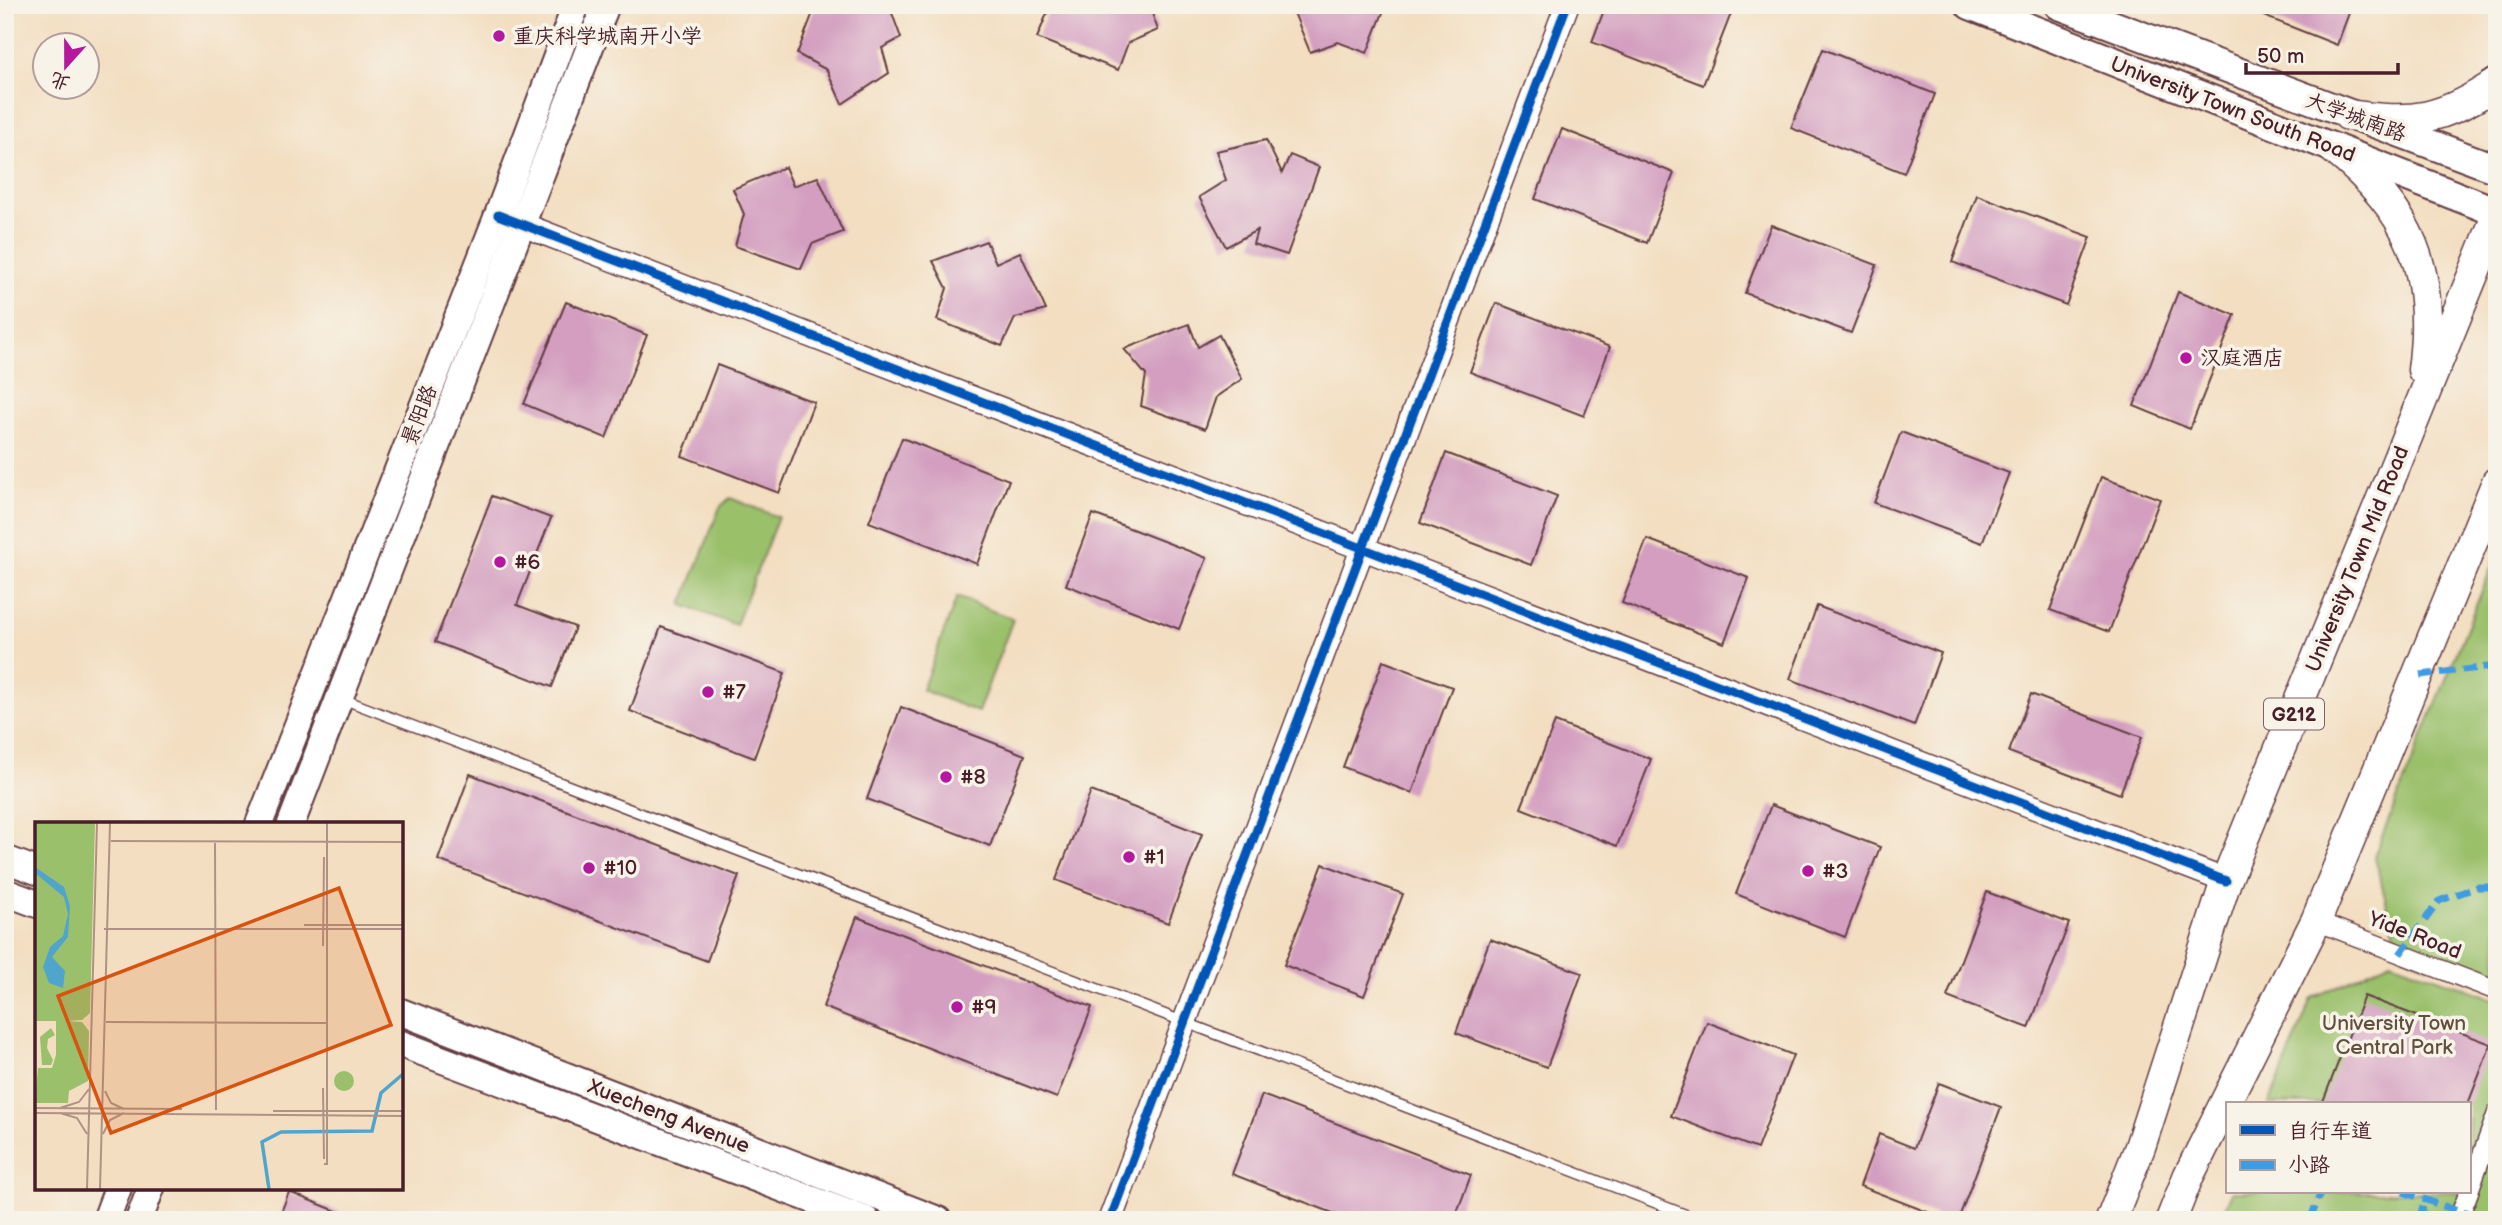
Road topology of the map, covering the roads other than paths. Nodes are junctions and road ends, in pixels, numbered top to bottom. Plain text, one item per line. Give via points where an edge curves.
1 (576, 5) edge
2 (606, 5) edge
3 (1567, 5) edge
4 (1970, 5) edge
5 (2059, 5) edge
6 (2497, 83) edge
7 (2348, 114) junction
8 (2333, 148) junction
9 (2497, 169) edge
10 (2497, 214) edge
11 (510, 219) junction
12 (2418, 409) junction
13 (2496, 484) edge
14 (1363, 548) junction
15 (338, 697) junction
16 (260, 822) edge
17 (292, 822) edge
18 (5, 859) edge
19 (35, 870) edge
20 (2226, 881) junction
21 (5, 892) edge
22 (35, 903) edge
23 (2316, 921) junction
24 (2497, 991) edge
25 (402, 1012) edge
26 (1185, 1021) junction
27 (402, 1044) edge
28 (2497, 1113) edge
29 (2470, 1189) edge
30 (117, 1190) edge
31 (150, 1190) edge
32 (2468, 1194) edge
33 (2461, 1212) dead end
34 (106, 1220) edge
35 (139, 1220) edge
36 (866, 1220) edge
37 (938, 1220) edge
38 (1110, 1220) edge
39 (1700, 1220) edge
40 (2111, 1220) edge
41 (2171, 1220) edge

1 - 11 main road, 景阳路
2 - 11 main road, 景阳路
3 - 14 street
4 - 8 main road, University Town South Road
5 - 7 main road, 大学城南路
6 - 7 highway via 2435,117 2393,121
7 - 9 main road, 大学城南路
8 - 10 main road, University Town South Road
8 - 12 highway via 2365,173 2390,203 2410,235 2421,268 2427,338
10 - 12 highway, University Town Mid Road / G212
11 - 14 street
11 - 15 main road, 景阳路
11 - 16 main road, 景阳路
12 - 20 highway, University Town Mid Road / G212
13 - 23 highway
14 - 20 street
14 - 26 street
15 - 17 main road, 景阳路
15 - 26 lane
18 - 19 main road
20 - 40 highway, University Town Mid Road / G212 via 2140,1147
21 - 22 main road
23 - 24 street, Yide Road
23 - 41 highway
25 - 37 main road, Xuecheng Avenue
26 - 38 street
26 - 39 lane
27 - 36 main road, Xuecheng Avenue
28 - 29 street
30 - 34 main road
31 - 35 main road
32 - 33 street

